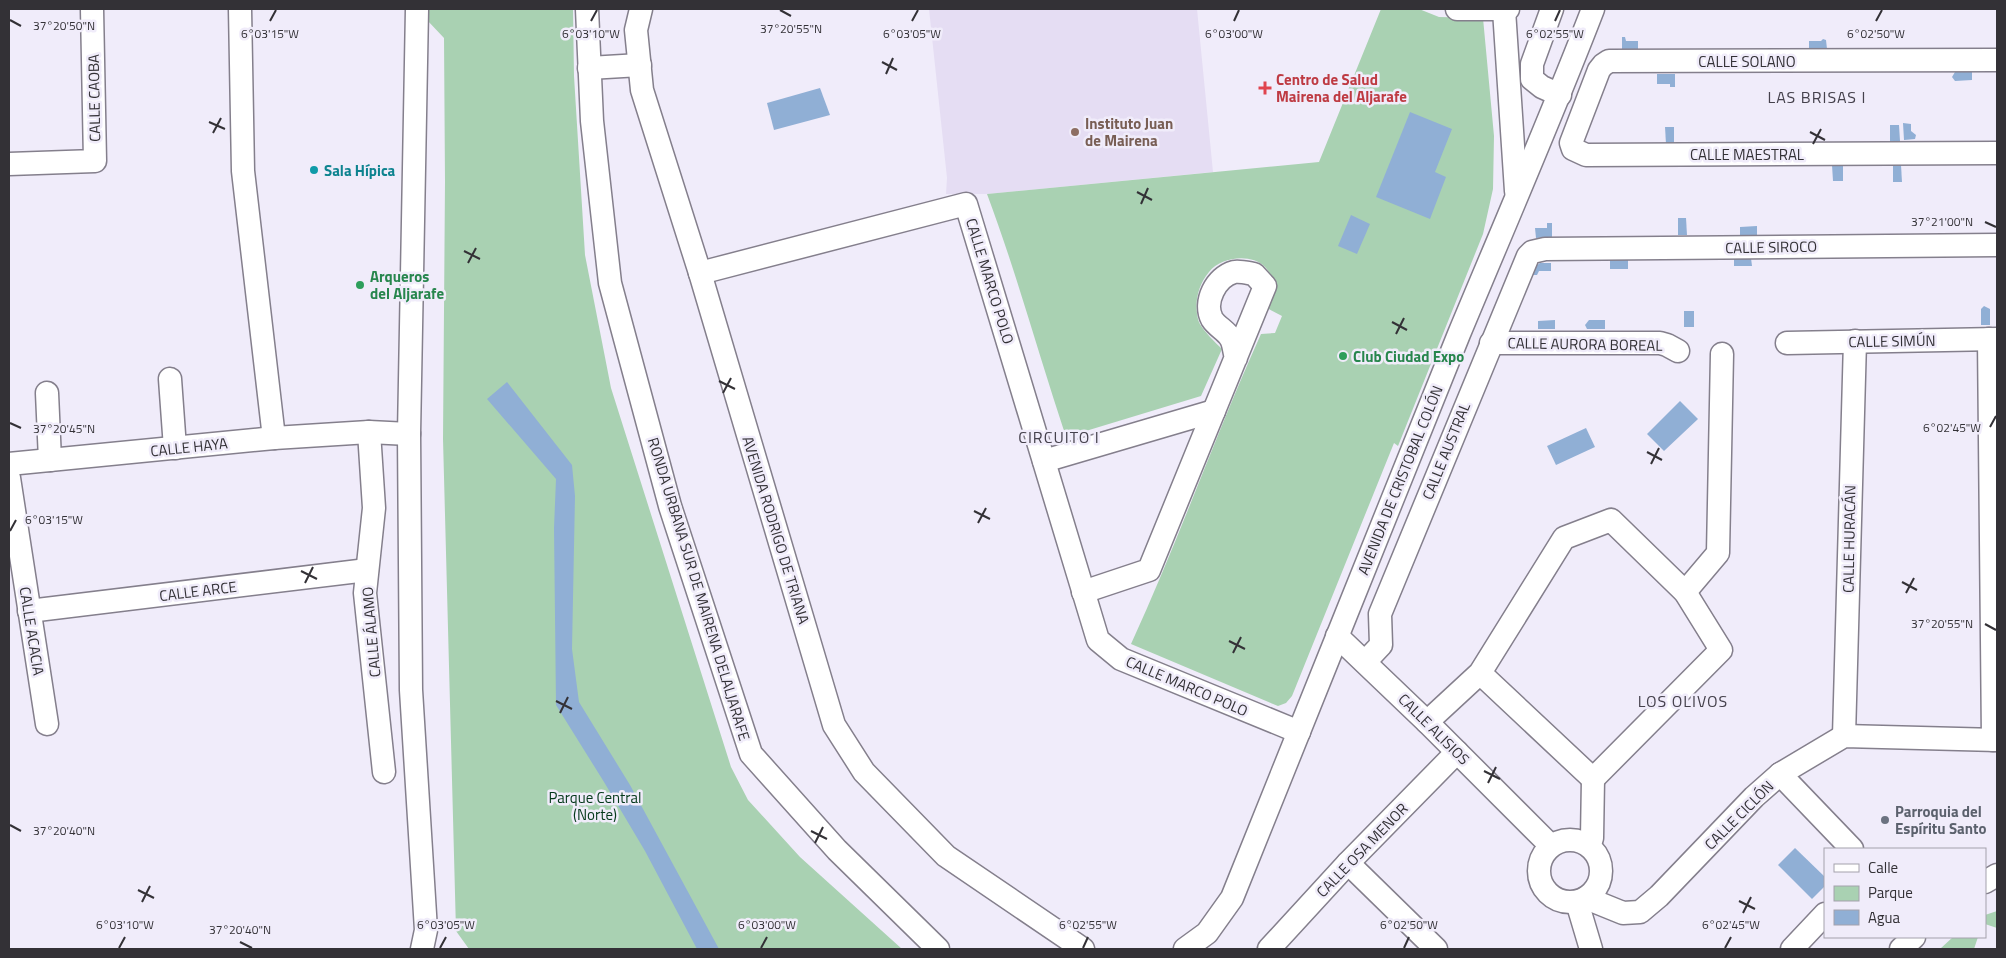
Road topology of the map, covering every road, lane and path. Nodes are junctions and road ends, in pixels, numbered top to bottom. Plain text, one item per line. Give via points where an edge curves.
1 (92, 9) edge
2 (240, 9) edge
3 (417, 9) edge
4 (587, 9) edge
5 (641, 9) edge
6 (1458, 9) edge
7 (1506, 9) edge
8 (1552, 9) edge
9 (1593, 9) edge
10 (1997, 60) edge
11 (640, 65) junction
12 (589, 68) junction
13 (1560, 95) junction
14 (1512, 128) junction
15 (1541, 138) junction
16 (1997, 153) edge
17 (1586, 155) joint
18 (9, 164) edge
19 (1516, 195) junction
20 (1997, 245) edge
21 (1545, 249) joint
22 (700, 273) junction
23 (1993, 339) edge
24 (1854, 341) junction
25 (1786, 342) dead end
26 (1491, 343) junction
27 (1678, 351) dead end
28 (1722, 354) dead end
29 (1236, 358) dead end
30 (170, 379) dead end
31 (47, 393) dead end
32 (1214, 411) junction
33 (369, 432) junction
34 (409, 434) junction
35 (274, 438) junction
36 (175, 448) junction
37 (50, 460) junction
38 (1044, 461) junction
39 (9, 464) edge
40 (9, 478) edge
41 (367, 570) junction
42 (1083, 592) junction
43 (1685, 592) junction
44 (29, 611) junction
45 (1337, 636) junction
46 (1365, 662) junction
47 (1480, 674) junction
48 (1427, 722) junction
49 (47, 724) dead end
50 (1299, 732) junction
51 (1844, 736) junction
52 (1995, 740) edge
53 (1457, 752) junction
54 (384, 772) dead end
55 (1780, 774) junction
56 (1593, 779) junction
57 (1551, 846) junction
58 (1589, 846) junction
59 (1851, 848) edge
60 (1348, 863) junction
61 (1997, 875) edge
62 (1986, 881) edge
63 (1582, 900) junction
64 (1824, 915) edge
65 (1913, 938) edge
66 (422, 949) edge
67 (938, 949) edge
68 (1084, 949) edge
69 (1185, 949) edge
70 (1269, 949) edge
71 (1436, 949) edge
72 (1591, 949) edge
73 (1792, 949) edge
74 (1901, 949) edge

1 - 18 street, CALLE CAOBA via 95,161
2 - 35 street via 243,171
3 - 34 street
4 - 12 street, RONDA URBANA SUR DE MAIRENA DELALJARAFE
5 - 11 street, AVENIDA RODRIGO DE TRIANA via 636,30
6 - 7 street
7 - 14 street, AVENIDA DE CRISTOBAL COLÓN
8 - 13 street via 1532,64 1532,79
9 - 13 street
10 - 17 street, CALLE SOLANO via 1610,61 1599,70 1571,143 1573,149
11 - 12 street
11 - 22 street, AVENIDA RODRIGO DE TRIANA via 642,90
12 - 67 street, RONDA URBANA SUR DE MAIRENA DELALJARAFE via 610,283 670,506 751,754 837,850
13 - 15 street
14 - 15 street via 1517,140 1525,144
14 - 19 street, AVENIDA DE CRISTOBAL COLÓN
15 - 19 street
16 - 17 street, CALLE MAESTRAL
19 - 45 street, AVENIDA DE CRISTOBAL COLÓN
20 - 21 street, CALLE SIROCO
21 - 26 street, CALLE AUSTRAL via 1528,256
22 - 38 street, CALLE MARCO POLO via 966,204
22 - 68 street, AVENIDA RODRIGO DE TRIANA via 834,724 864,772 946,856
23 - 24 street, CALLE SIMÚN
23 - 52 street
24 - 25 street, CALLE SIMÚN
24 - 51 street, CALLE HURACÁN
26 - 27 street, CALLE AURORA BOREAL via 1660,343
26 - 46 street, CALLE AUSTRAL via 1380,614 1381,645
28 - 43 street via 1718,553
29 - 32 street
30 - 36 street
31 - 37 street
32 - 38 street
32 - 42 street via 1149,570
33 - 34 street, CALLE HAYA
33 - 35 street, CALLE HAYA
33 - 41 street, CALLE ÁLAMO via 374,508
34 - 66 street via 411,690 426,930
35 - 36 street, CALLE HAYA
36 - 37 street, CALLE HAYA
37 - 39 street, CALLE HAYA
38 - 42 street, CALLE MARCO POLO
40 - 44 street, CALLE ACACIA
41 - 44 street, CALLE ARCE
41 - 54 street, CALLE ÁLAMO via 365,593
42 - 50 street, CALLE MARCO POLO via 1098,640 1121,660
43 - 47 street via 1611,520 1564,538
43 - 56 street via 1721,650
44 - 49 street, CALLE ACACIA
45 - 46 street, CALLE ALISIOS
45 - 50 street, AVENIDA DE CRISTOBAL COLÓN
46 - 48 street, CALLE ALISIOS
47 - 48 street
47 - 56 street
48 - 53 street, CALLE ALISIOS
50 - 69 street, AVENIDA DE CRISTOBAL COLÓN via 1232,898 1206,934
51 - 52 street
51 - 55 street, CALLE CICLÓN
53 - 57 street, CALLE ALISIOS
53 - 60 street, CALLE OSA MENOR
55 - 59 street
55 - 63 street, CALLE CICLÓN via 1640,912 1623,913
56 - 58 street via 1592,838
57 - 58 street via 1570,840
57 - 63 street via 1540,861 1540,880 1544,888 1558,900
58 - 63 street via 1596,854 1602,873 1594,891
60 - 70 street, CALLE OSA MENOR
60 - 71 street
61 - 62 street
63 - 72 street
64 - 73 street
65 - 74 street

